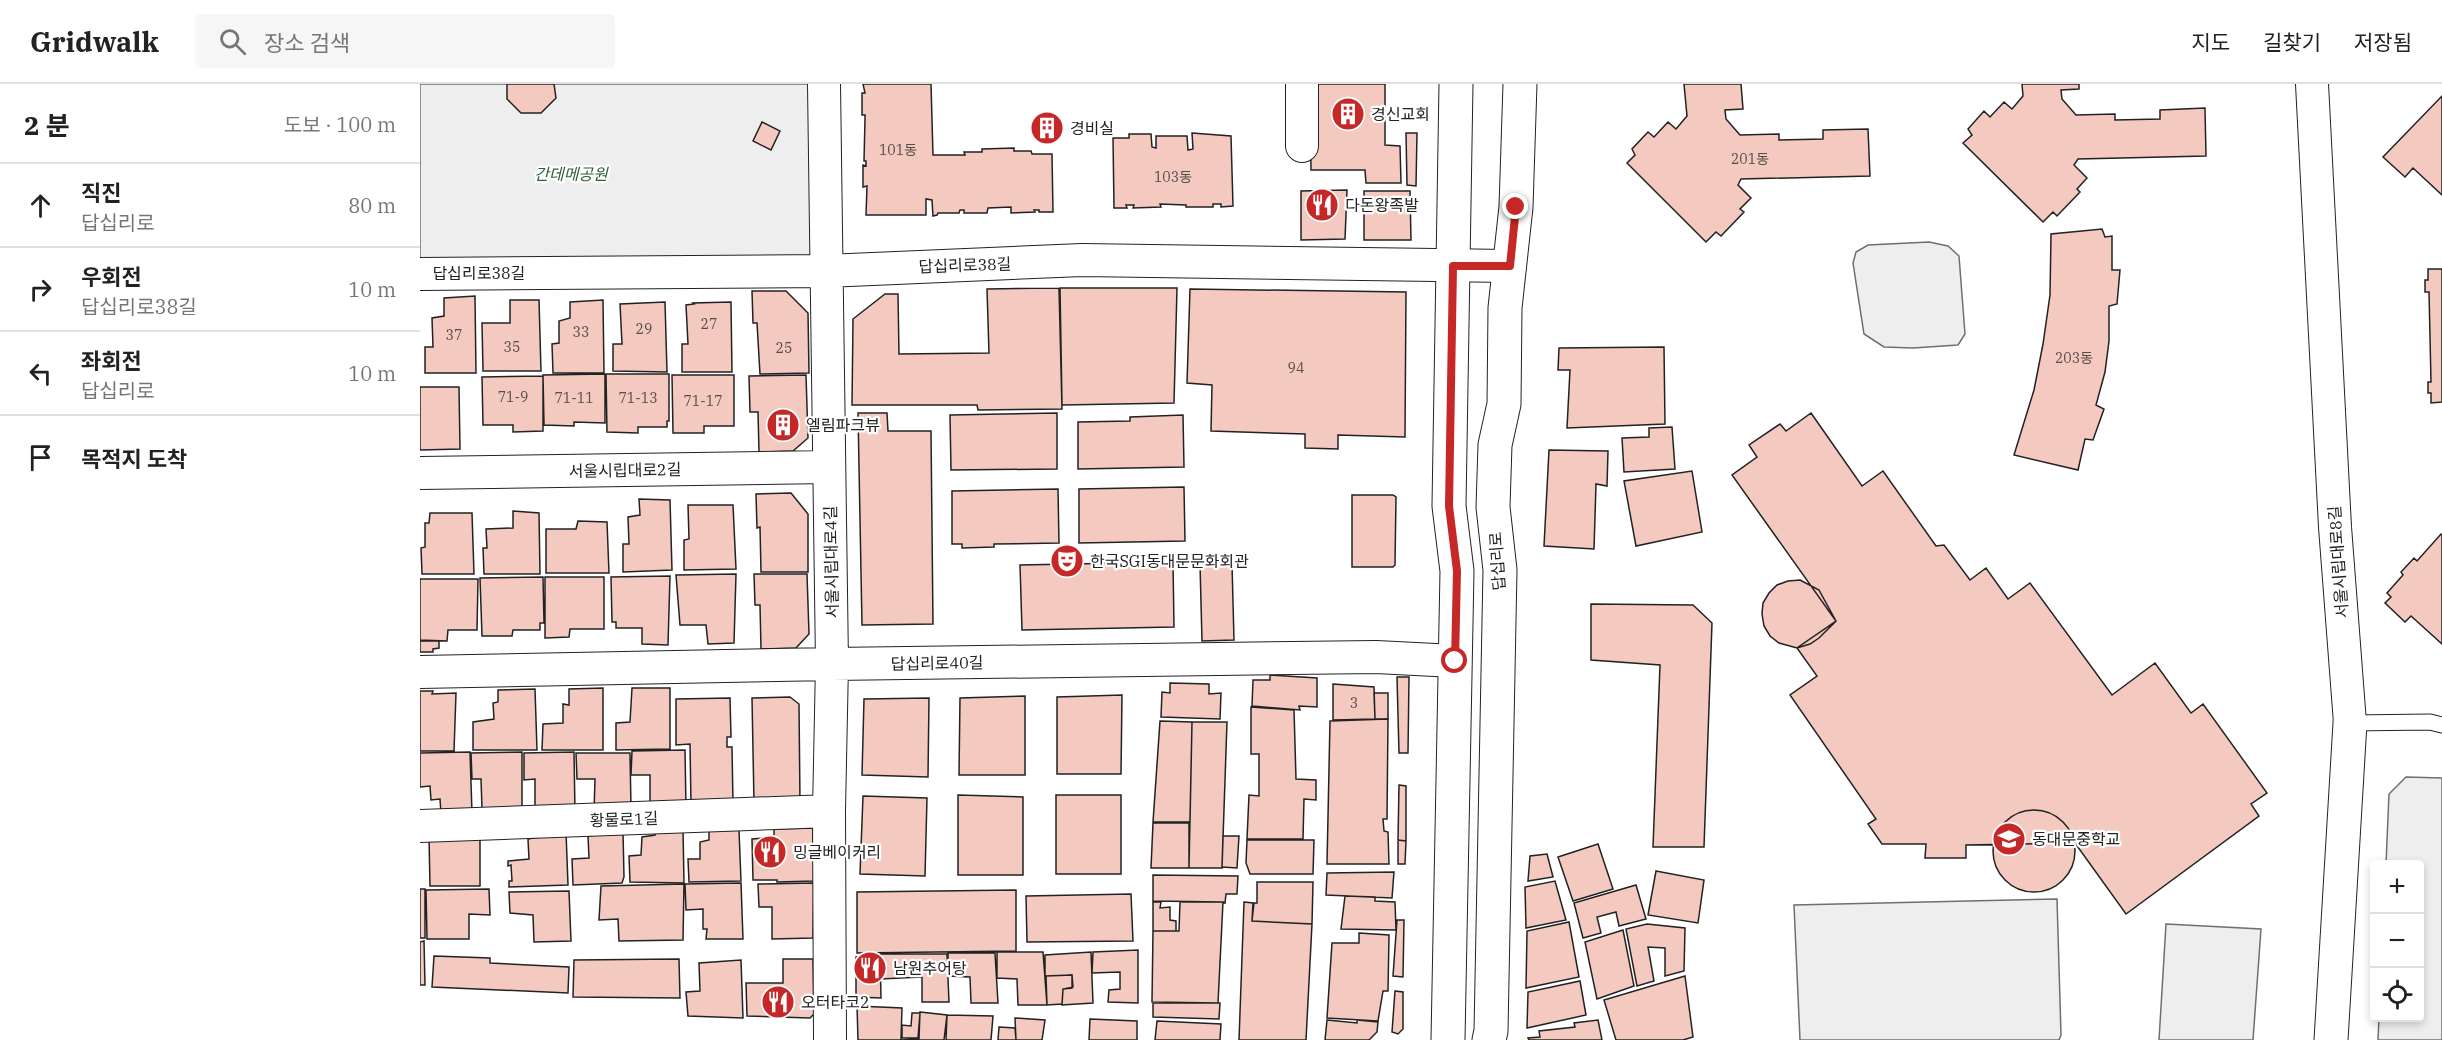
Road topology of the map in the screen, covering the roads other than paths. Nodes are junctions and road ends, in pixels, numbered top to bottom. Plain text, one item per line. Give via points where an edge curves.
1 (824, 84) edge
2 (1302, 84) edge
3 (1456, 84) edge
4 (1520, 84) edge
5 (2312, 84) edge
6 (1302, 146) dead end
7 (1453, 266) junction
8 (1510, 266) junction
9 (826, 271) junction
10 (420, 274) edge
11 (829, 467) junction
12 (420, 473) edge
13 (1455, 661) junction
14 (832, 664) junction
15 (420, 672) edge
16 (2438, 720) edge
17 (2350, 723) junction
18 (829, 811) junction
19 (420, 826) edge
20 (830, 1040) edge
21 (1448, 1040) edge
22 (1489, 1040) edge
23 (2331, 1040) edge

1 - 9 street, 서울시립대로4길
2 - 6 street
3 - 7 main road
4 - 8 main road, 답십리로
5 - 17 street, 서울시립대로8길 via 2335,527
7 - 8 street, 답십리로38길
7 - 9 street, 답십리로38길 via 1082,260
7 - 13 main road via 1449,506 1457,571
8 - 22 main road, 답십리로 via 1505,308 1504,404 1495,445 1493,507 1500,570
9 - 10 street, 답십리로38길
9 - 11 street, 서울시립대로4길
11 - 12 street, 서울시립대로2길
11 - 14 street, 서울시립대로4길
13 - 14 street, 답십리로40길 via 1376,657
13 - 21 main road
14 - 15 street, 답십리로40길
14 - 18 street, 서울시립대로4길
16 - 17 lane
17 - 23 main road, 서울시립대로8길
18 - 19 street, 황물로1길
18 - 20 street, 서울시립대로4길

